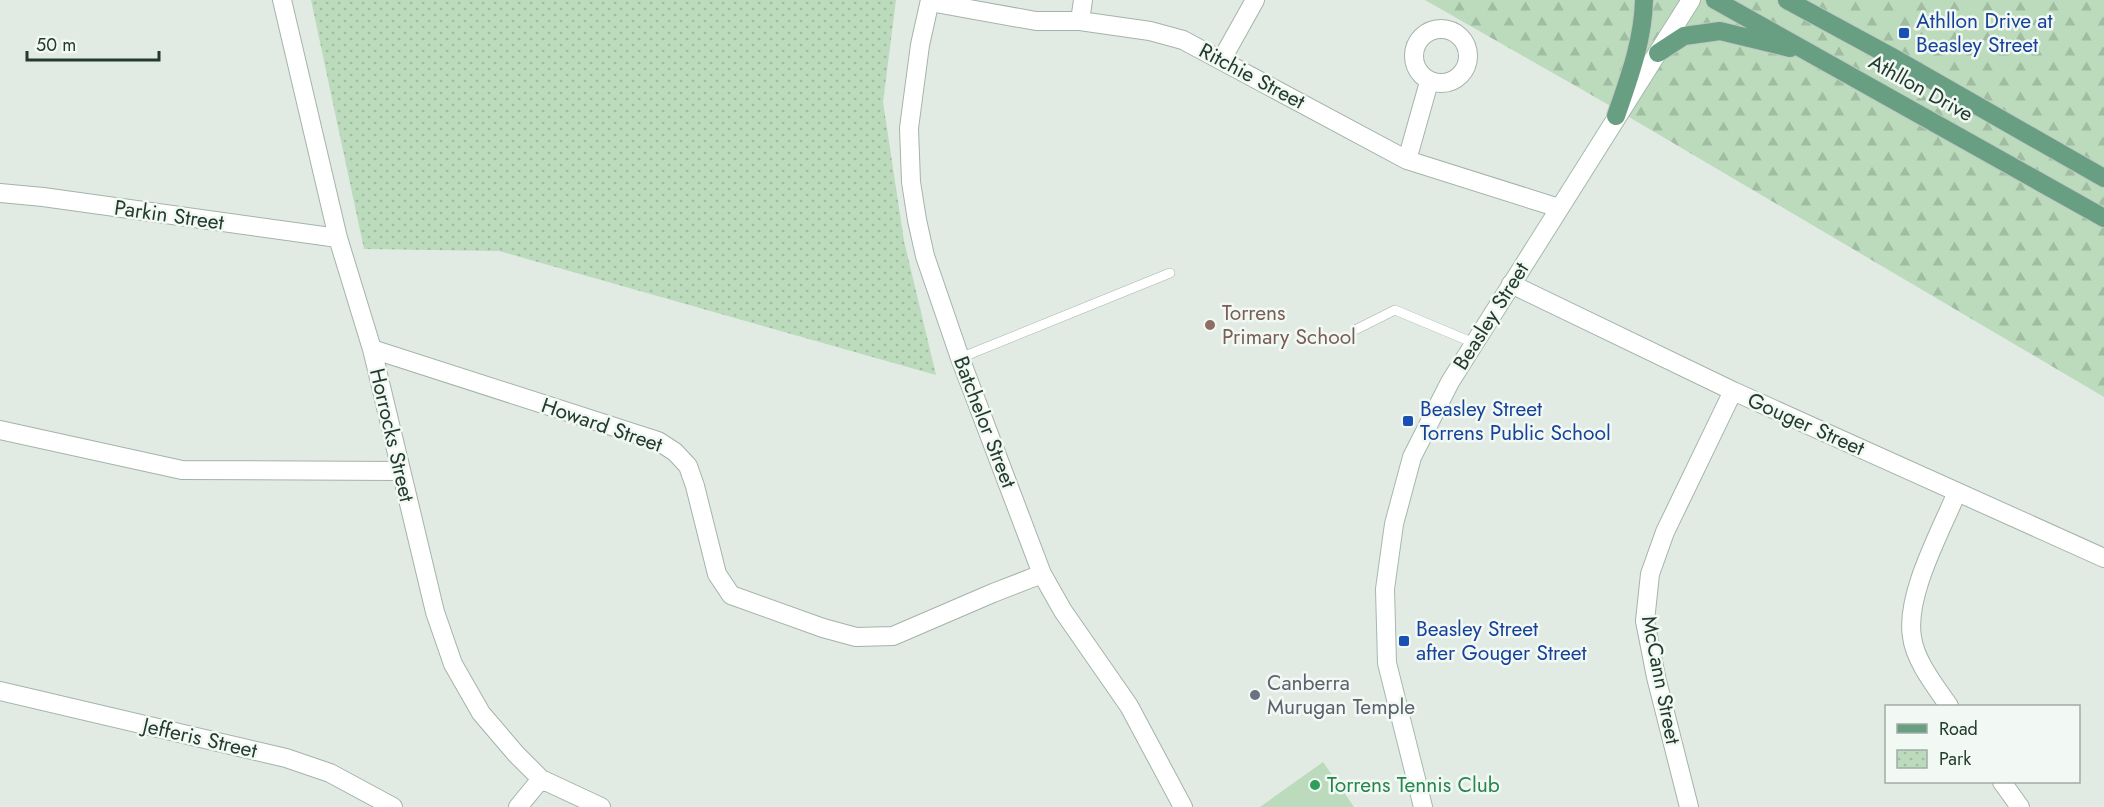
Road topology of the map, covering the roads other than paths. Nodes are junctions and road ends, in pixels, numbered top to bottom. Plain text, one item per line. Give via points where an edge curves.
1 (282, 0) edge
2 (1083, 0) edge
3 (1255, 0) edge
4 (1644, 0) edge
5 (1691, 0) edge
6 (1715, 0) edge
7 (930, 1) edge
8 (1789, 1) edge
9 (1080, 21) junction
10 (1809, 52) junction
11 (1658, 53) junction
12 (1222, 59) junction
13 (1429, 82) dead end
14 (1616, 116) junction
15 (1407, 160) junction
16 (2104, 178) edge
17 (0, 194) edge
18 (1559, 208) junction
19 (2104, 218) edge
20 (338, 238) junction
21 (1170, 273) dead end
22 (1511, 284) junction
23 (1355, 330) dead end
24 (1474, 343) junction
25 (372, 350) junction
26 (960, 358) junction
27 (1733, 391) junction
28 (0, 430) edge
29 (400, 471) junction
30 (1957, 492) junction
31 (2104, 558) edge
32 (1042, 574) junction
33 (0, 691) edge
34 (1948, 705) edge
35 (541, 779) junction
36 (2003, 783) edge
37 (393, 807) edge
38 (518, 807) edge
39 (601, 807) edge
40 (1183, 807) edge
41 (1423, 807) edge
42 (1689, 807) edge
43 (2020, 807) edge

1 - 20 street, Horrocks Street
2 - 9 street
3 - 12 street
4 - 14 main road via 1644,23
5 - 11 street, Beasley Street
6 - 10 main road, Athllon Drive
7 - 9 street, Ritchie Street via 1036,21
7 - 26 street, Batchelor Street via 909,128 911,182 925,256
8 - 16 main road, Athllon Drive
9 - 12 street, Ritchie Street via 1150,31 1183,40
10 - 11 main road via 1720,31 1684,36
10 - 19 main road, Athllon Drive
11 - 14 street, Beasley Street
12 - 15 street, Ritchie Street
13 - 15 street
14 - 18 street, Beasley Street
15 - 18 street, Ritchie Street
17 - 20 street, Parkin Street
18 - 22 street, Beasley Street
20 - 25 street, Horrocks Street
21 - 26 lane
22 - 24 street, Beasley Street
22 - 27 street, Gouger Street
23 - 24 lane via 1395,310
24 - 41 street, Beasley Street via 1412,457 1394,524 1385,589 1388,663
25 - 29 street, Horrocks Street
25 - 32 street, Howard Street via 658,441 688,466 717,574 730,595 823,628 856,637 893,636
26 - 32 street, Batchelor Street
27 - 30 street, Gouger Street
27 - 42 street, McCann Street via 1665,532 1650,574 1645,621
28 - 29 street via 182,470
29 - 35 street, Horrocks Street via 435,612 453,664 481,713
30 - 31 street, Gouger Street
30 - 34 street via 1913,602 1912,638 1926,673
32 - 40 street, Batchelor Street via 1129,706
33 - 37 street, Jefferis Street via 286,758 330,773
35 - 38 street
35 - 39 street, Horrocks Street
36 - 43 street

